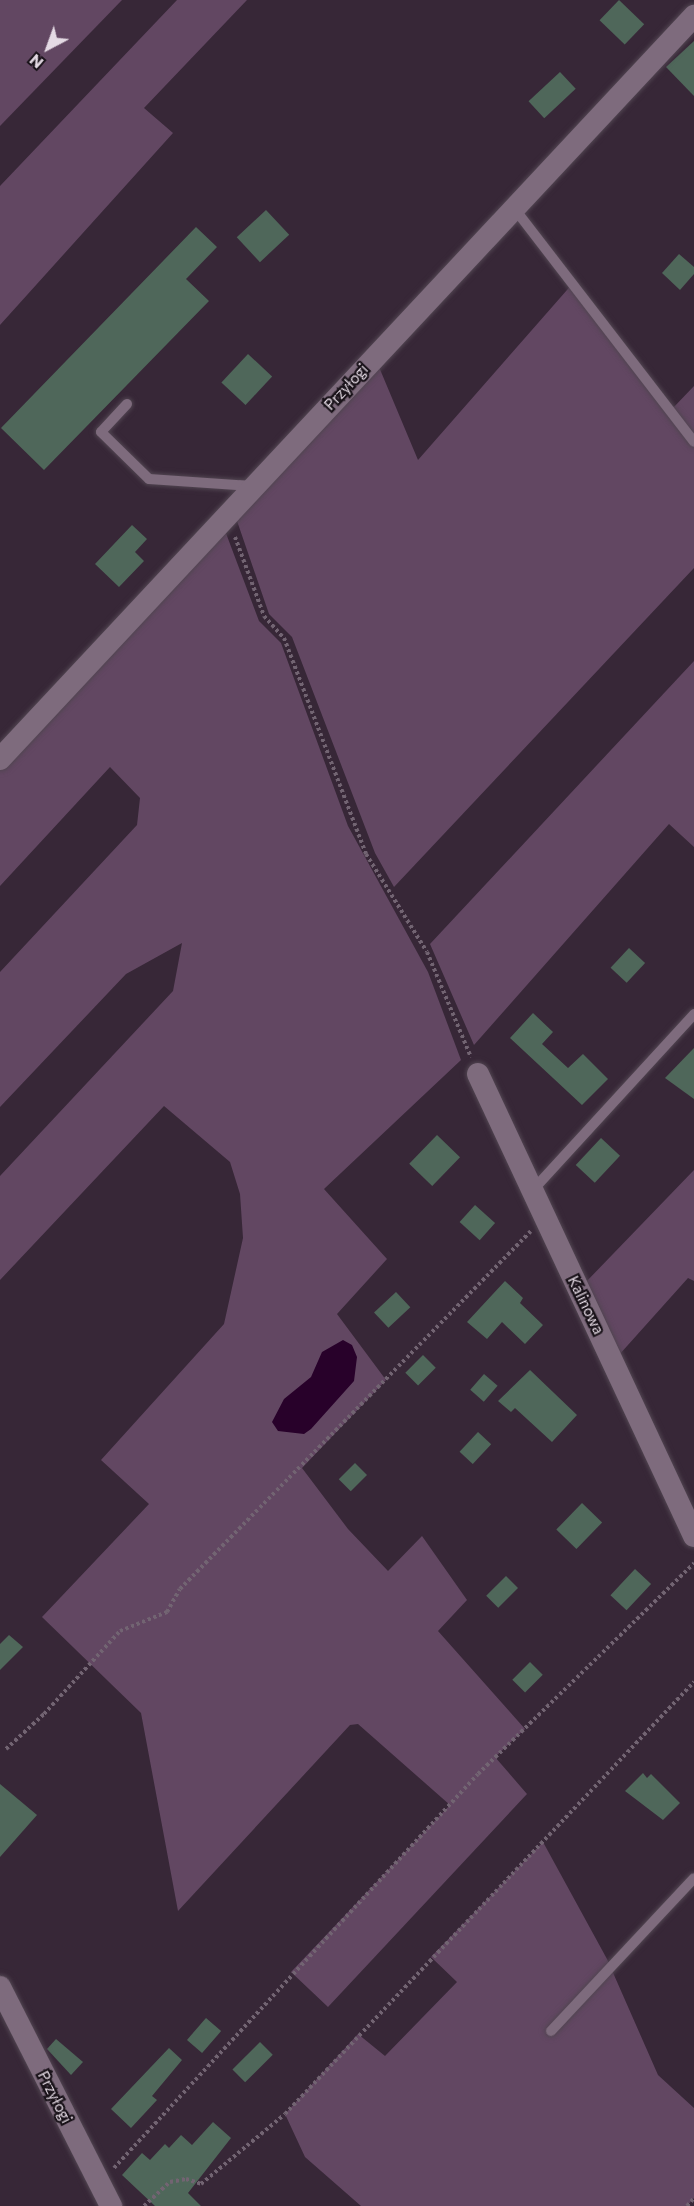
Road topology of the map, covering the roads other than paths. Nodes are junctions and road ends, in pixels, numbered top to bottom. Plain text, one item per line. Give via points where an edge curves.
1 (694, 16) edge
2 (514, 208) junction
3 (127, 404) dead end
4 (694, 442) edge
5 (253, 486) junction
6 (0, 759) edge
7 (694, 1014) edge
8 (478, 1074) road end
9 (532, 1192) junction
10 (694, 1536) edge
11 (694, 1878) edge
12 (0, 1987) edge
13 (551, 2031) dead end
14 (111, 2206) edge

1 - 2 street, Przyłogi
2 - 4 lane
2 - 5 street, Przyłogi
3 - 5 lane via 101,432 149,479
5 - 6 street, Przyłogi
7 - 9 lane
8 - 9 street, Kalinowa
9 - 10 street, Kalinowa
11 - 13 lane
12 - 14 street, Przyłogi

